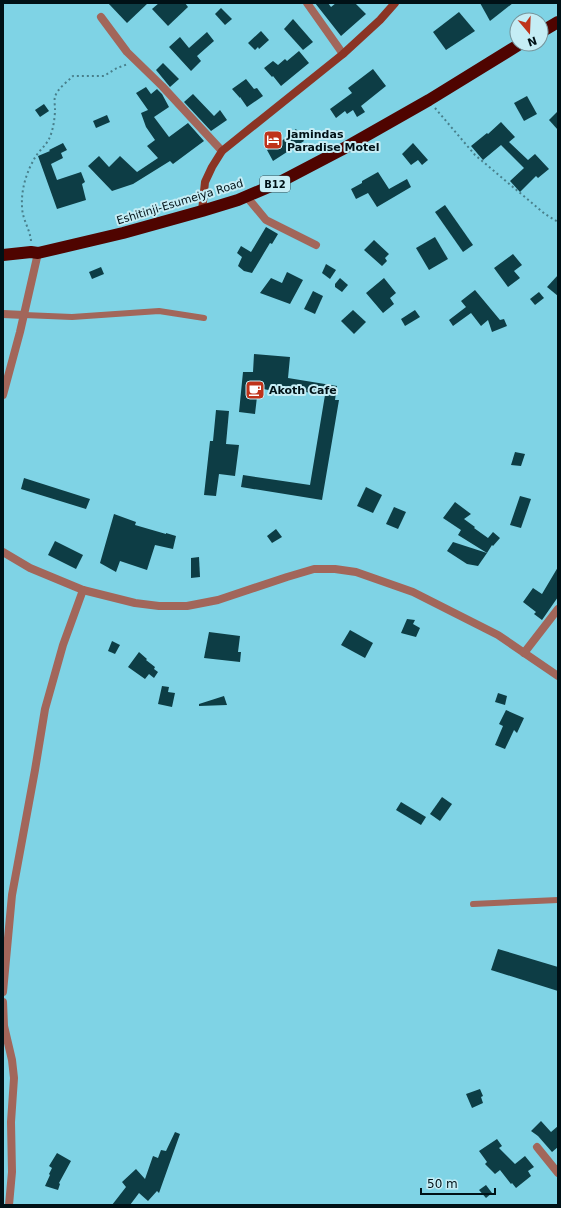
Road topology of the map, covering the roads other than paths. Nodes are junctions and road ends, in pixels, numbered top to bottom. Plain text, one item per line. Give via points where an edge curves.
1 (307, 3) edge
2 (395, 3) edge
3 (101, 17) dead end
4 (558, 22) edge
5 (549, 27) edge
6 (509, 51) edge
7 (343, 54) junction
8 (222, 151) junction
9 (246, 196) junction
10 (202, 211) junction
11 (316, 245) dead end
12 (35, 252) junction
13 (3, 256) edge
14 (3, 314) edge
15 (24, 314) junction
16 (204, 318) dead end
17 (3, 395) edge
18 (3, 552) edge
19 (83, 590) junction
20 (558, 609) edge
21 (524, 653) junction
22 (558, 676) edge
23 (558, 900) edge
24 (474, 904) dead end
25 (3, 992) edge
26 (3, 1002) edge
27 (537, 1148) dead end
28 (558, 1174) edge
29 (9, 1205) edge

1 - 7 street
2 - 7 street
3 - 8 street via 127,52
4 - 5 highway
6 - 9 highway, Eshitinji-Esumeiya Road / B12 via 341,150 278,183
7 - 8 street
8 - 10 street via 205,182
9 - 10 highway, Eshitinji-Esumeiya Road / B12
9 - 11 street via 266,220
10 - 12 highway, Eshitinji-Esumeiya Road / B12 via 124,233
12 - 13 highway, Eshitinji-Esumeiya Road / B12
12 - 15 street
14 - 15 street
15 - 16 lane via 72,317 159,311
15 - 17 street
18 - 19 street via 30,568
19 - 21 street via 135,603 187,606 218,600 314,569 335,569 356,572 414,592 498,635
19 - 25 street via 63,645 45,709 12,895
20 - 21 street
21 - 22 street
23 - 24 lane
26 - 29 street via 4,1026 14,1073
27 - 28 street

